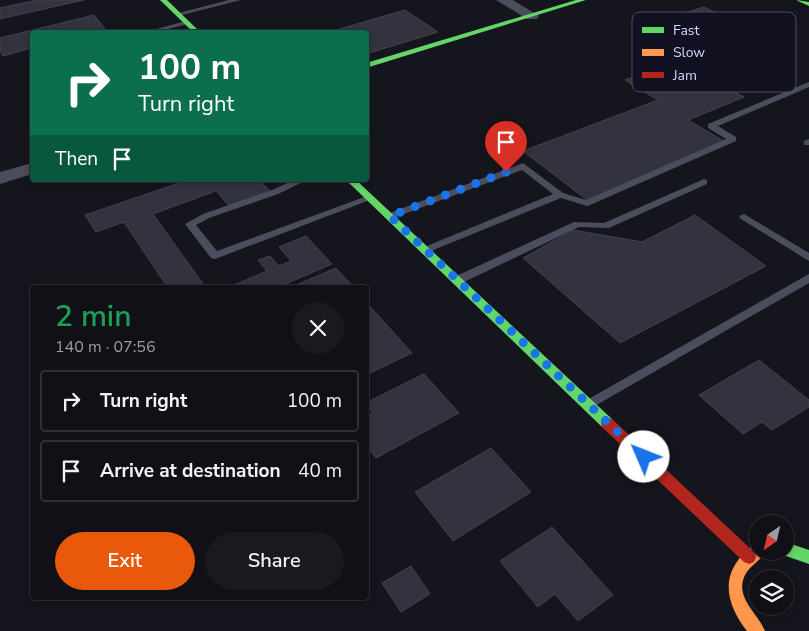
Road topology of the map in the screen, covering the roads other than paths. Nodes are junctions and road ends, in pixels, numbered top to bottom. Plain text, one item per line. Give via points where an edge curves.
1 (163, 0) edge
2 (238, 0) edge
3 (503, 0) edge
4 (583, 0) edge
5 (800, 0) edge
6 (809, 4) edge
7 (532, 16) junction
8 (182, 18) junction
9 (154, 30) edge
10 (195, 30) edge
11 (369, 65) edge
12 (809, 84) edge
13 (796, 90) edge
14 (790, 92) edge
15 (30, 169) edge
16 (0, 178) edge
17 (298, 182) edge
18 (354, 182) edge
19 (704, 182) dead end
20 (560, 195) junction
21 (370, 198) junction
22 (390, 216) junction
23 (744, 217) dead end
24 (426, 250) junction
25 (809, 258) edge
26 (809, 278) edge
27 (458, 280) junction
28 (589, 404) junction
29 (749, 550) edge
30 (794, 552) edge
31 (749, 557) edge
32 (809, 557) edge
33 (755, 631) edge

1 - 8 main road
2 - 8 lane
3 - 7 street
4 - 7 main road
5 - 6 main road
7 - 11 main road
8 - 9 lane
8 - 10 main road
12 - 13 lane
14 - 20 lane via 711,126 733,139 587,203
15 - 16 street
17 - 21 lane via 190,224 215,256
18 - 21 main road
19 - 27 lane via 605,226 578,224
20 - 22 lane via 523,166
20 - 24 lane
21 - 22 main road
22 - 24 main road
23 - 25 lane
24 - 27 main road
26 - 28 lane
27 - 28 main road
28 - 29 main road
30 - 32 main road
31 - 33 main road via 736,572 734,589 739,609

